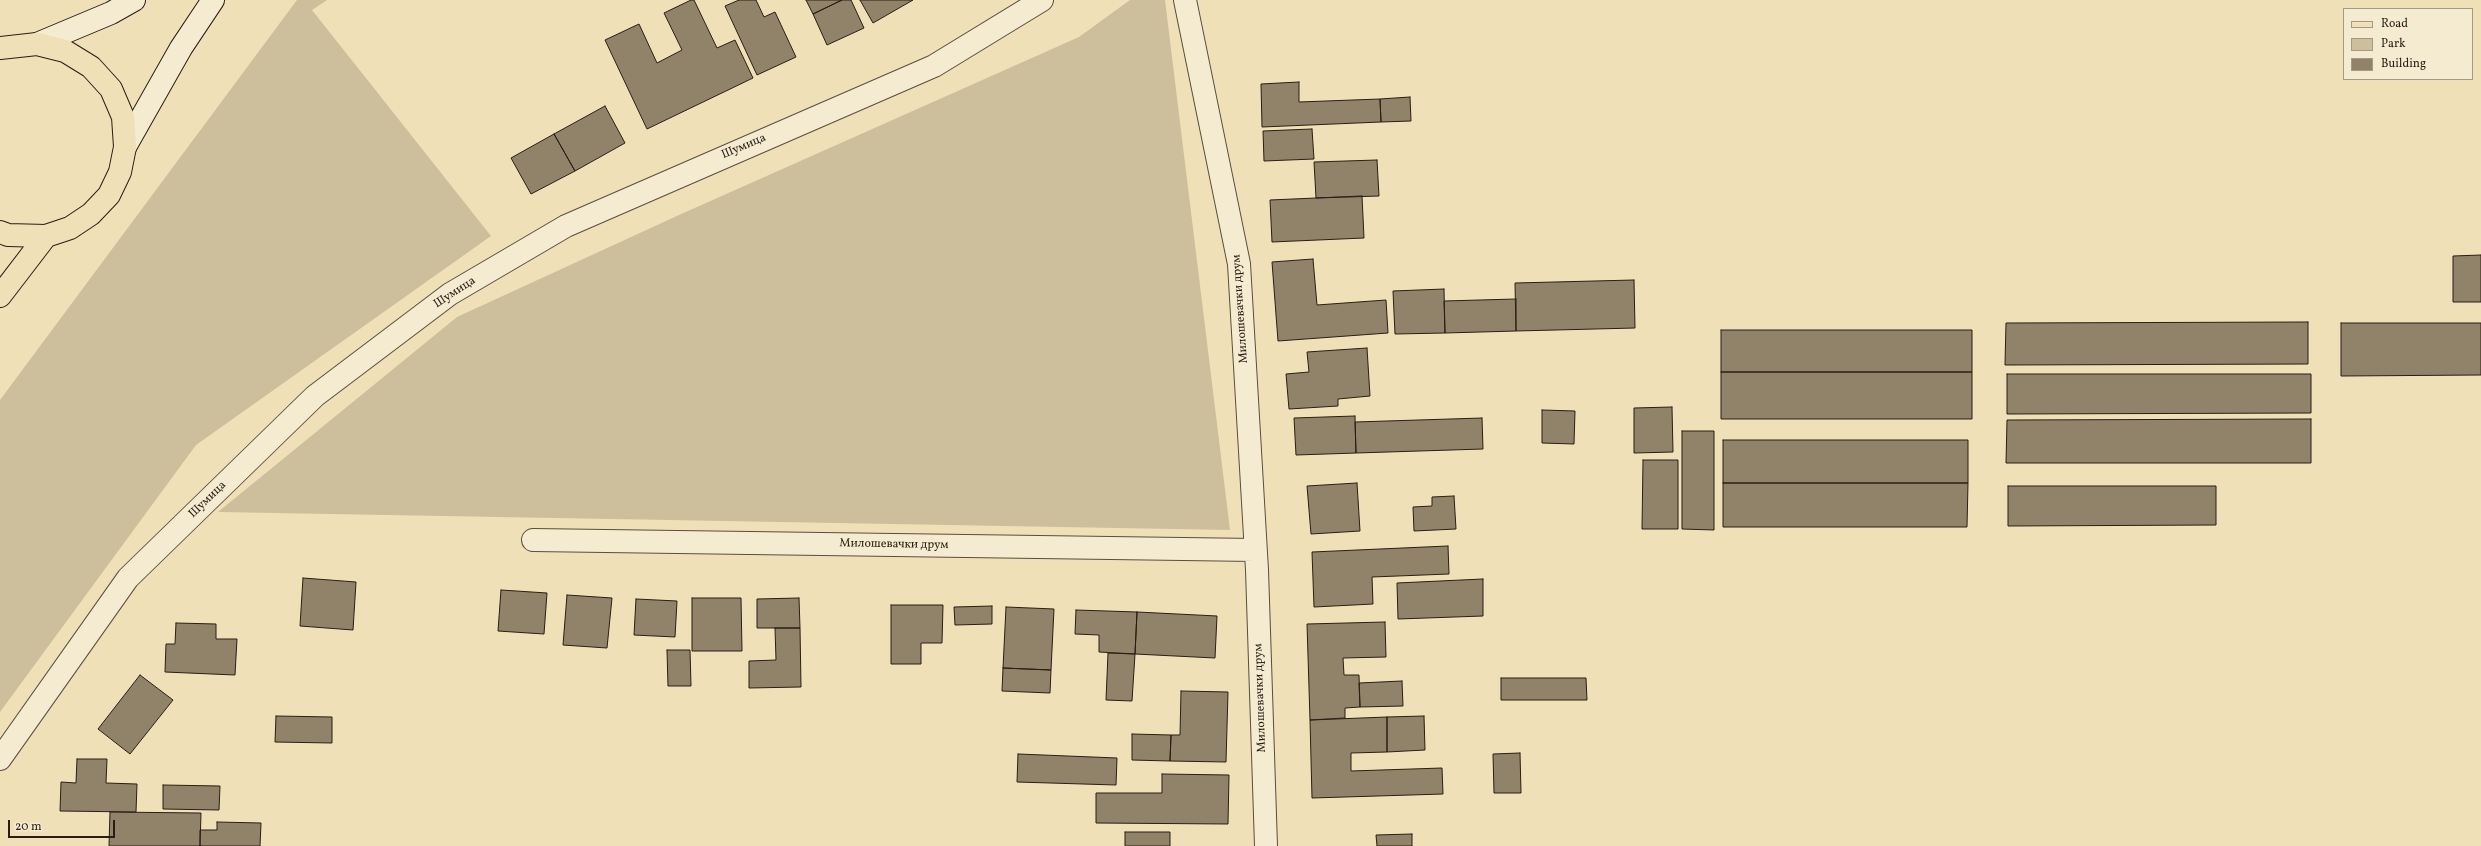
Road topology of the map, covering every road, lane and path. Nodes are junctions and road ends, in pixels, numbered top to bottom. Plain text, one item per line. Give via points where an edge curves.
1 (134, 0) edge
2 (213, 0) edge
3 (1042, 0) edge
4 (1186, 0) edge
5 (37, 44) junction
6 (0, 48) edge
7 (125, 147) junction
8 (0, 232) edge
9 (46, 236) junction
10 (0, 296) edge
11 (533, 540) dead end
12 (1256, 550) junction
13 (0, 759) edge
14 (1266, 846) edge

1 - 5 street via 111,13
2 - 7 street via 180,48
3 - 13 street, Шумица via 934,66 566,226 450,294 315,396 128,578
4 - 12 street, Милошевачки друм via 1239,264
5 - 6 main road
5 - 7 main road via 65,51 91,67 111,89 123,117
7 - 9 main road via 120,172 109,195 92,214 70,228
8 - 9 main road via 8,235
9 - 10 main road
11 - 12 street, Милошевачки друм
12 - 14 street, Милошевачки друм

